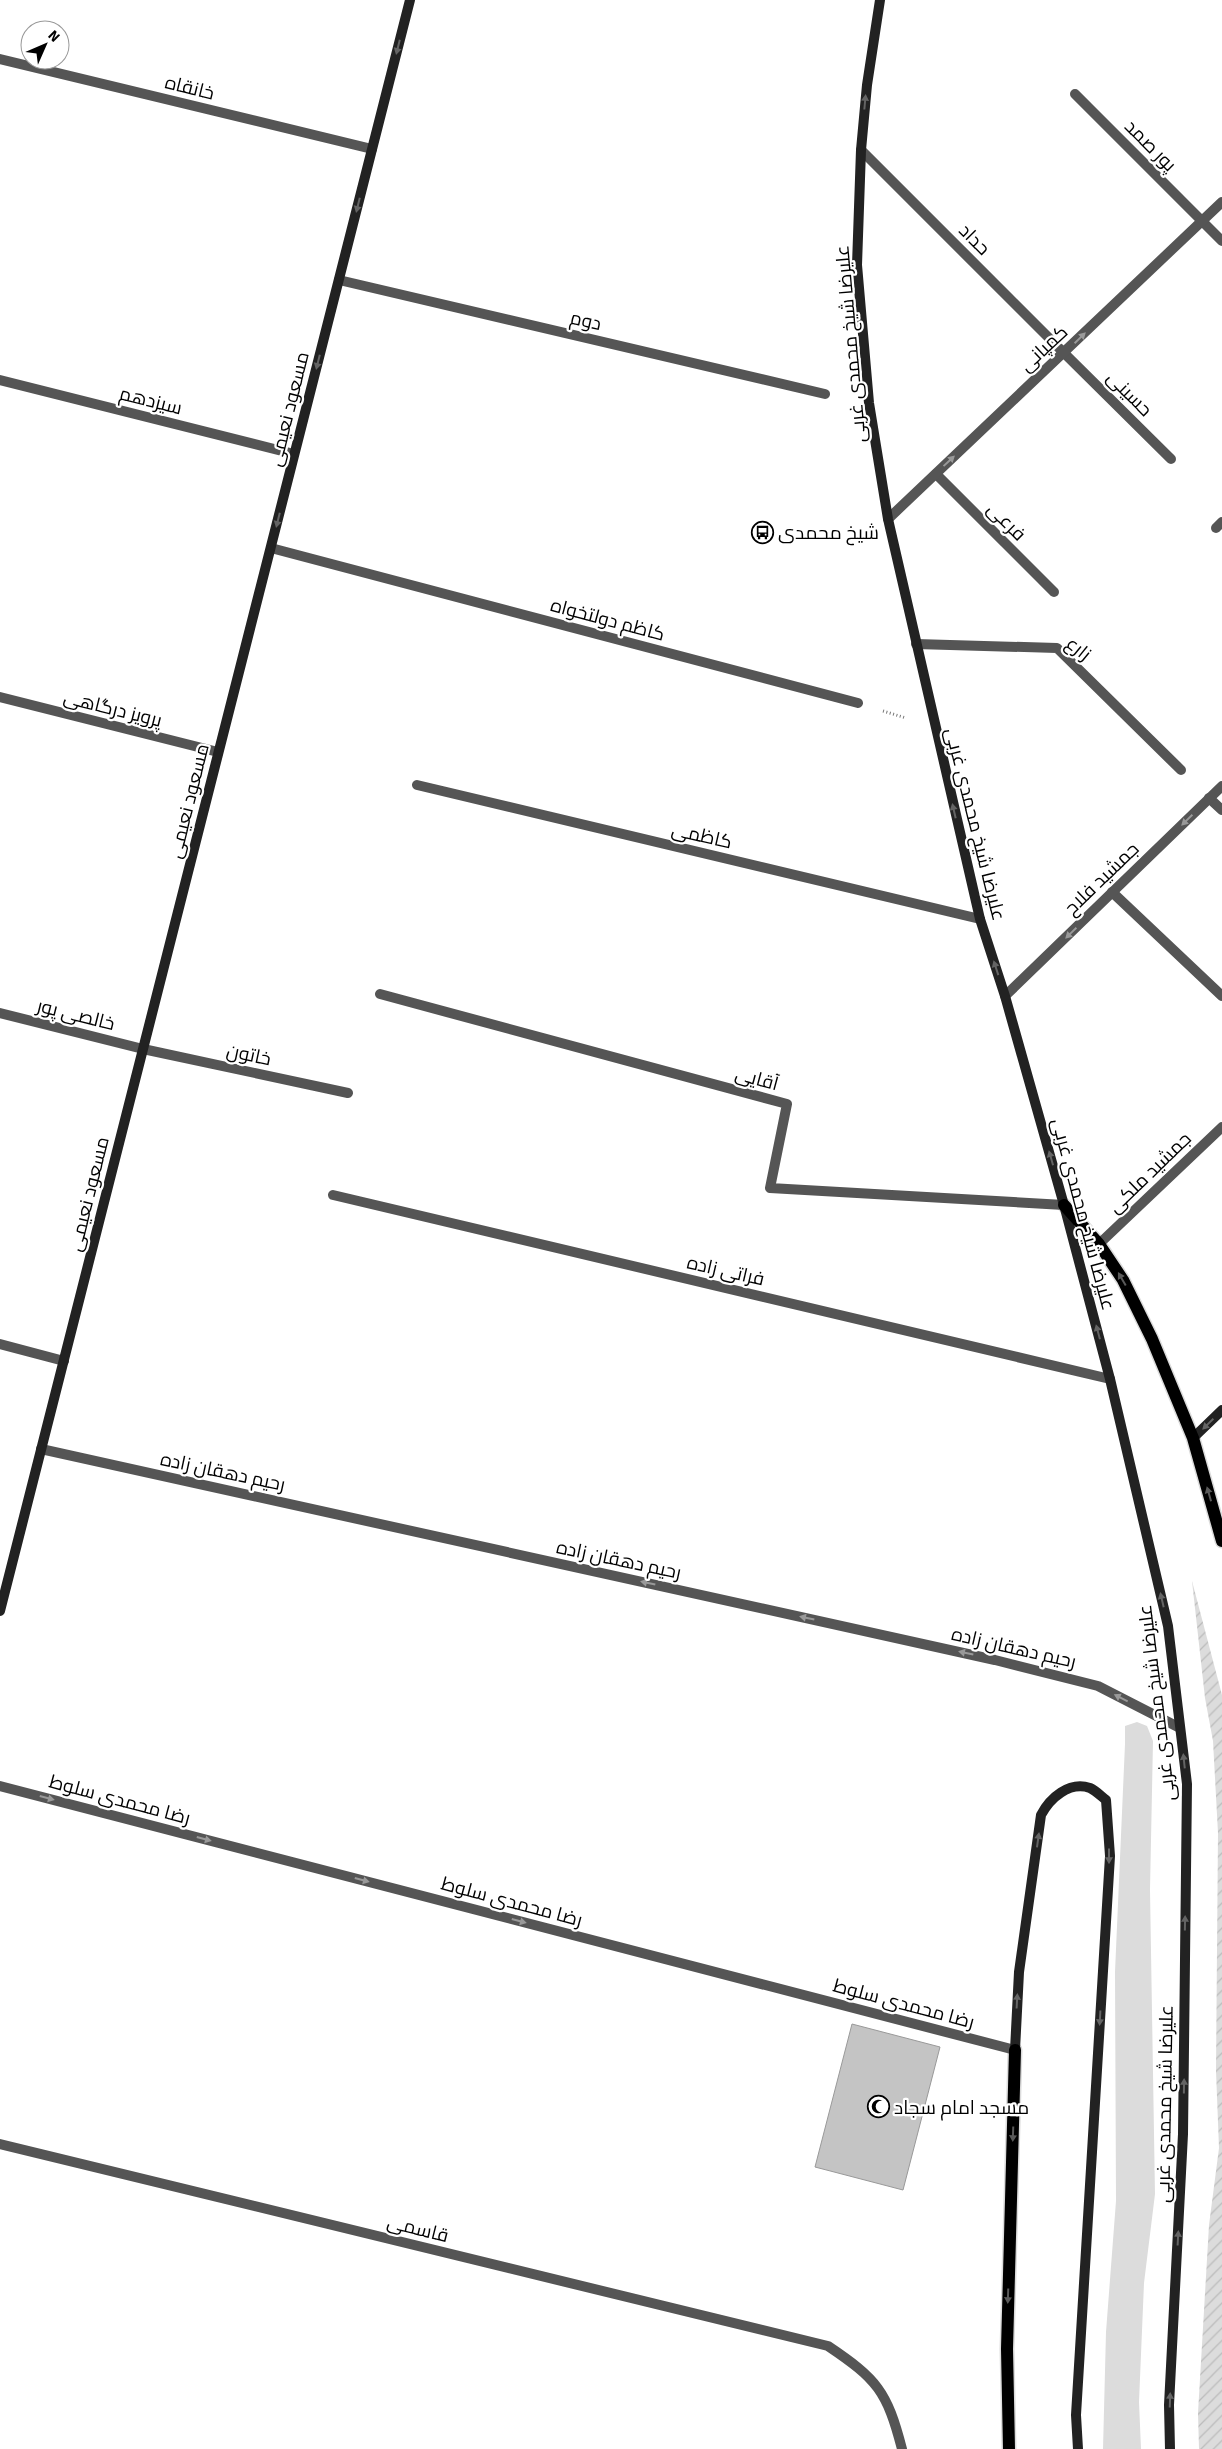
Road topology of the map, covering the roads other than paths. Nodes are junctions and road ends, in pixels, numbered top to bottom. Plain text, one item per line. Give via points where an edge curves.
1 (410, 0) edge
2 (880, 0) edge
3 (0, 58) edge
4 (1075, 94) dead end
5 (372, 149) junction
6 (861, 150) junction
7 (1222, 202) edge
8 (1202, 221) junction
9 (1222, 241) edge
10 (339, 280) junction
11 (1064, 353) junction
12 (0, 380) edge
13 (825, 394) dead end
14 (294, 454) junction
15 (1172, 459) dead end
16 (936, 474) junction
17 (888, 519) junction
18 (270, 548) junction
19 (1054, 592) dead end
20 (916, 644) junction
21 (0, 697) edge
22 (858, 703) road end
23 (218, 752) junction
24 (1181, 770) dead end
25 (416, 785) dead end
26 (1222, 786) edge
27 (1209, 798) junction
28 (1222, 810) edge
29 (1112, 892) junction
30 (980, 919) junction
31 (380, 994) dead end
32 (1005, 996) junction
33 (1222, 996) edge
34 (0, 1013) edge
35 (143, 1049) junction
36 (348, 1093) dead end
37 (1222, 1127) edge
38 (333, 1195) dead end
39 (1064, 1205) junction
40 (1099, 1244) junction
41 (0, 1344) edge
42 (64, 1361) junction
43 (1110, 1379) junction
44 (1222, 1410) edge
45 (1193, 1438) junction
46 (41, 1449) junction
47 (1222, 1541) edge
48 (0, 1611) edge
49 (1180, 1728) junction
50 (0, 1786) edge
51 (1015, 2050) junction
52 (0, 2144) edge
53 (902, 2449) edge
54 (1009, 2449) edge
55 (1078, 2449) edge
56 (1170, 2449) edge

1 -> 5 street, مسعود نعیمی
6 -> 2 street, علیرضا شیخ محمدی غربی
3 - 5 street, خانقاه
4 - 8 street, پور صمد
5 -> 10 street, مسعود نعیمی
6 - 11 street, حداد
6 - 17 street, علیرضا شیخ محمدی غربی via 857,265 868,403
7 - 8 street, کمپانی
8 - 9 street, پور صمد
11 -> 8 street, کمپانی
10 - 13 street, دوم
10 -> 14 street, مسعود نعیمی
11 - 15 street, حسینی
16 -> 11 street, کمپانی
12 - 14 street, سیزدهم
14 -> 18 street, مسعود نعیمی
16 - 17 street, کمپانی
16 - 19 street, فرعی
17 - 20 street, علیرضا شیخ محمدی غربی
18 - 22 street, کاظم دولتخواه
18 - 23 street, مسعود نعیمی
20 - 24 street, زارع via 1057,648
30 -> 20 street, علیرضا شیخ محمدی غربی
21 - 23 street, پرویز درگاهی
23 - 35 street, مسعود نعیمی
25 - 30 street, کاظمی
26 - 27 street, جمشید فلاح
27 - 28 street
27 -> 29 street, جمشید فلاح
29 -> 32 street, جمشید فلاح
29 - 33 street
32 -> 30 street, علیرضا شیخ محمدی غربی
31 - 39 street, آقایی via 787,1104 770,1188
39 -> 32 street, علیرضا شیخ محمدی غربی
34 - 35 street, خالصی پور
35 - 36 street, خاتون
35 - 42 street, مسعود نعیمی
37 - 40 street, جمشید ملکی
38 - 43 street, فراتی زاده
39 - 40 main road
43 -> 39 street, علیرضا شیخ محمدی غربی
45 -> 40 main road via 1152,1339 1122,1280
41 - 42 street
42 - 46 street, مسعود نعیمی
49 -> 43 street, علیرضا شیخ محمدی غربی via 1168,1626
44 -> 45 street
47 -> 45 main road
46 - 48 street, مسعود نعیمی
49 -> 46 street, رحیم دهقان زاده via 1098,1686 994,1660
56 -> 49 street, علیرضا شیخ محمدی غربی via 1169,2405 1183,2134 1187,1784
50 -> 51 street, رضا محمدی سلوط
51 -> 54 main road via 1007,2349
51 -> 55 street via 1019,1972 1041,1815 1048,1802 1062,1792 1076,1786 1091,1788 1106,1800 1110,1856 1076,2415
52 - 53 street, قاسمی via 828,2346 860,2368 883,2393 895,2420

